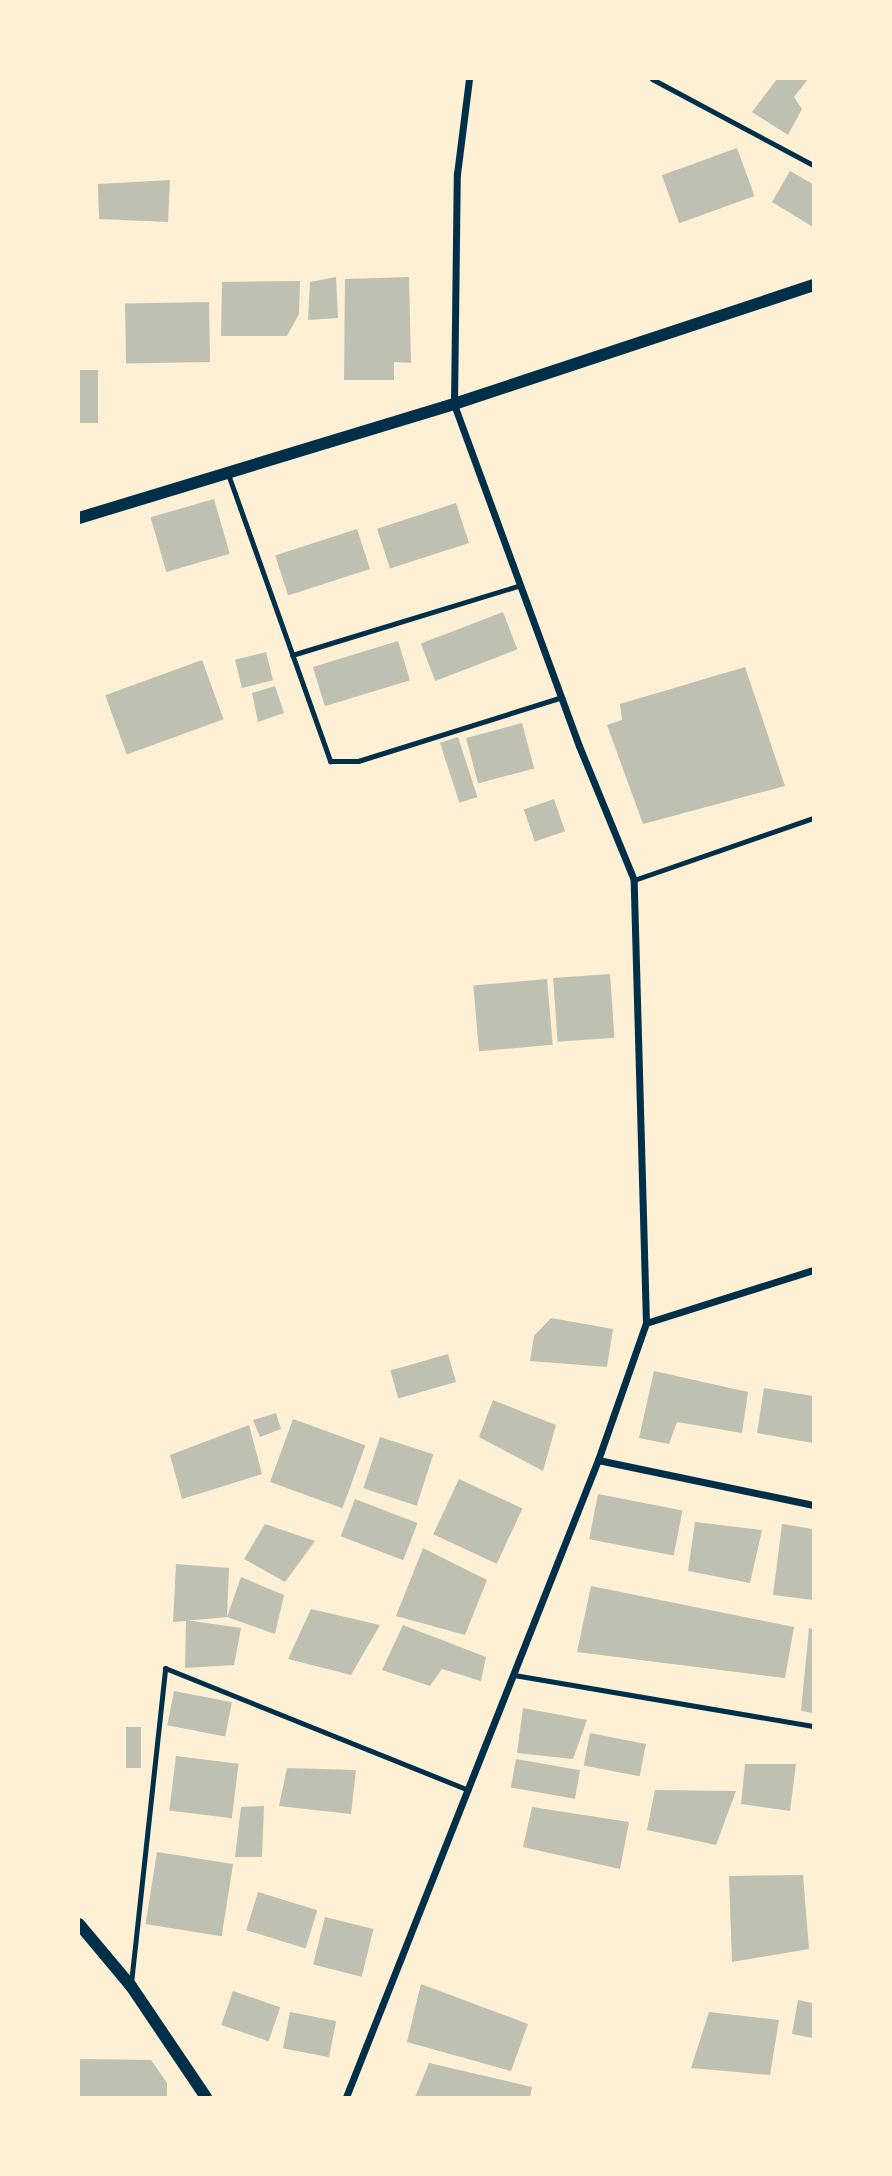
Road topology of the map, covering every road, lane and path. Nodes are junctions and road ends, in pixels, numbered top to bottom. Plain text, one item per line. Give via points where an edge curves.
1 (470, 79) edge
2 (652, 79) edge
3 (813, 165) edge
4 (813, 285) edge
5 (454, 404) junction
6 (227, 472) junction
7 (79, 518) edge
8 (521, 585) junction
9 (292, 655) junction
10 (562, 697) junction
11 (813, 818) edge
12 (634, 880) junction
13 (813, 1270) edge
14 (646, 1323) junction
15 (598, 1460) junction
16 (813, 1505) edge
17 (514, 1675) junction
18 (813, 1726) edge
19 (468, 1790) junction
20 (79, 1924) edge
21 (131, 1986) junction
22 (206, 2097) edge
23 (346, 2097) edge

1 - 5 street via 457,174
2 - 3 lane
4 - 5 street
5 - 6 street
5 - 8 street
6 - 7 street
6 - 9 lane
8 - 9 lane
8 - 10 street
9 - 10 lane via 330,761 358,761
10 - 12 street
11 - 12 lane
12 - 14 street
13 - 14 street
14 - 15 street
15 - 16 street
15 - 17 street
17 - 18 lane
17 - 19 street
19 - 21 lane via 165,1668
19 - 23 street
20 - 21 street
21 - 22 street

